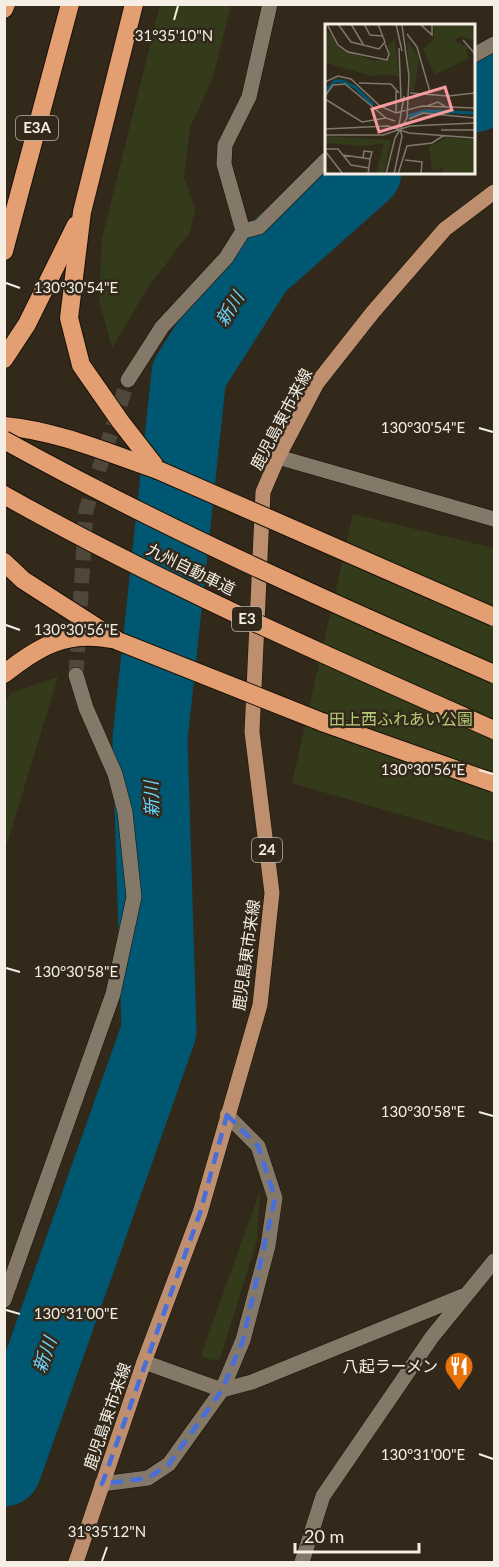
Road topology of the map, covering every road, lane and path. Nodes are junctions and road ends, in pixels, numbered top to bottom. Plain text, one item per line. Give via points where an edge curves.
1 (6, 4) edge
2 (70, 4) edge
3 (134, 4) edge
4 (270, 4) edge
5 (4, 9) edge
6 (495, 44) edge
7 (475, 54) edge
8 (325, 162) edge
9 (495, 192) edge
10 (82, 212) junction
11 (243, 231) junction
12 (4, 251) edge
13 (4, 359) edge
14 (128, 380) tunnel mouth
15 (4, 426) edge
16 (4, 440) edge
17 (278, 457) junction
18 (158, 470) junction
19 (4, 495) edge
20 (495, 519) edge
21 (4, 562) edge
22 (495, 617) edge
23 (118, 641) junction
24 (4, 674) edge
25 (495, 674) edge
26 (76, 675) tunnel mouth
27 (495, 730) edge
28 (495, 783) edge
29 (227, 1115) junction
30 (495, 1262) edge
31 (465, 1295) junction
32 (4, 1300) edge
33 (144, 1362) junction
34 (222, 1390) junction
35 (102, 1484) junction
36 (76, 1563) edge
37 (302, 1563) edge

1 - 5 highway
2 - 12 highway, E3A
3 - 10 highway
4 - 11 street via 249,97 225,145 224,164
6 - 7 street
8 - 11 street via 259,227
9 - 17 main road, 鹿児島東市来線 / 24 via 445,229 373,312 317,383
10 - 13 highway via 27,324
10 - 18 highway via 69,318 81,365
11 - 14 street via 226,258 162,327
15 - 18 highway via 38,430
16 - 25 highway, 九州自動車道, bridge via 81,483 315,596
17 - 20 street
17 - 29 main road, 鹿児島東市来線 / 24 via 263,492 252,732 272,893 260,1005
18 - 22 highway, bridge
19 - 27 highway, 九州自動車道 / E3, bridge via 64,529 295,643
21 - 23 highway via 23,580
23 - 24 highway via 99,637 59,640
23 - 28 highway, bridge via 322,722
26 - 32 street via 118,783 134,897 113,994
29 - 33 main road, 鹿児島東市来線 / 24 via 200,1213
29 - 34 street via 258,1146 275,1198 268,1246 243,1340
30 - 31 street
31 - 34 street via 252,1382
31 - 37 street via 323,1496
33 - 34 street
33 - 35 main road, 鹿児島東市来線 / 24
34 - 35 street via 169,1464 147,1478
35 - 36 main road, 鹿児島東市来線 / 24

